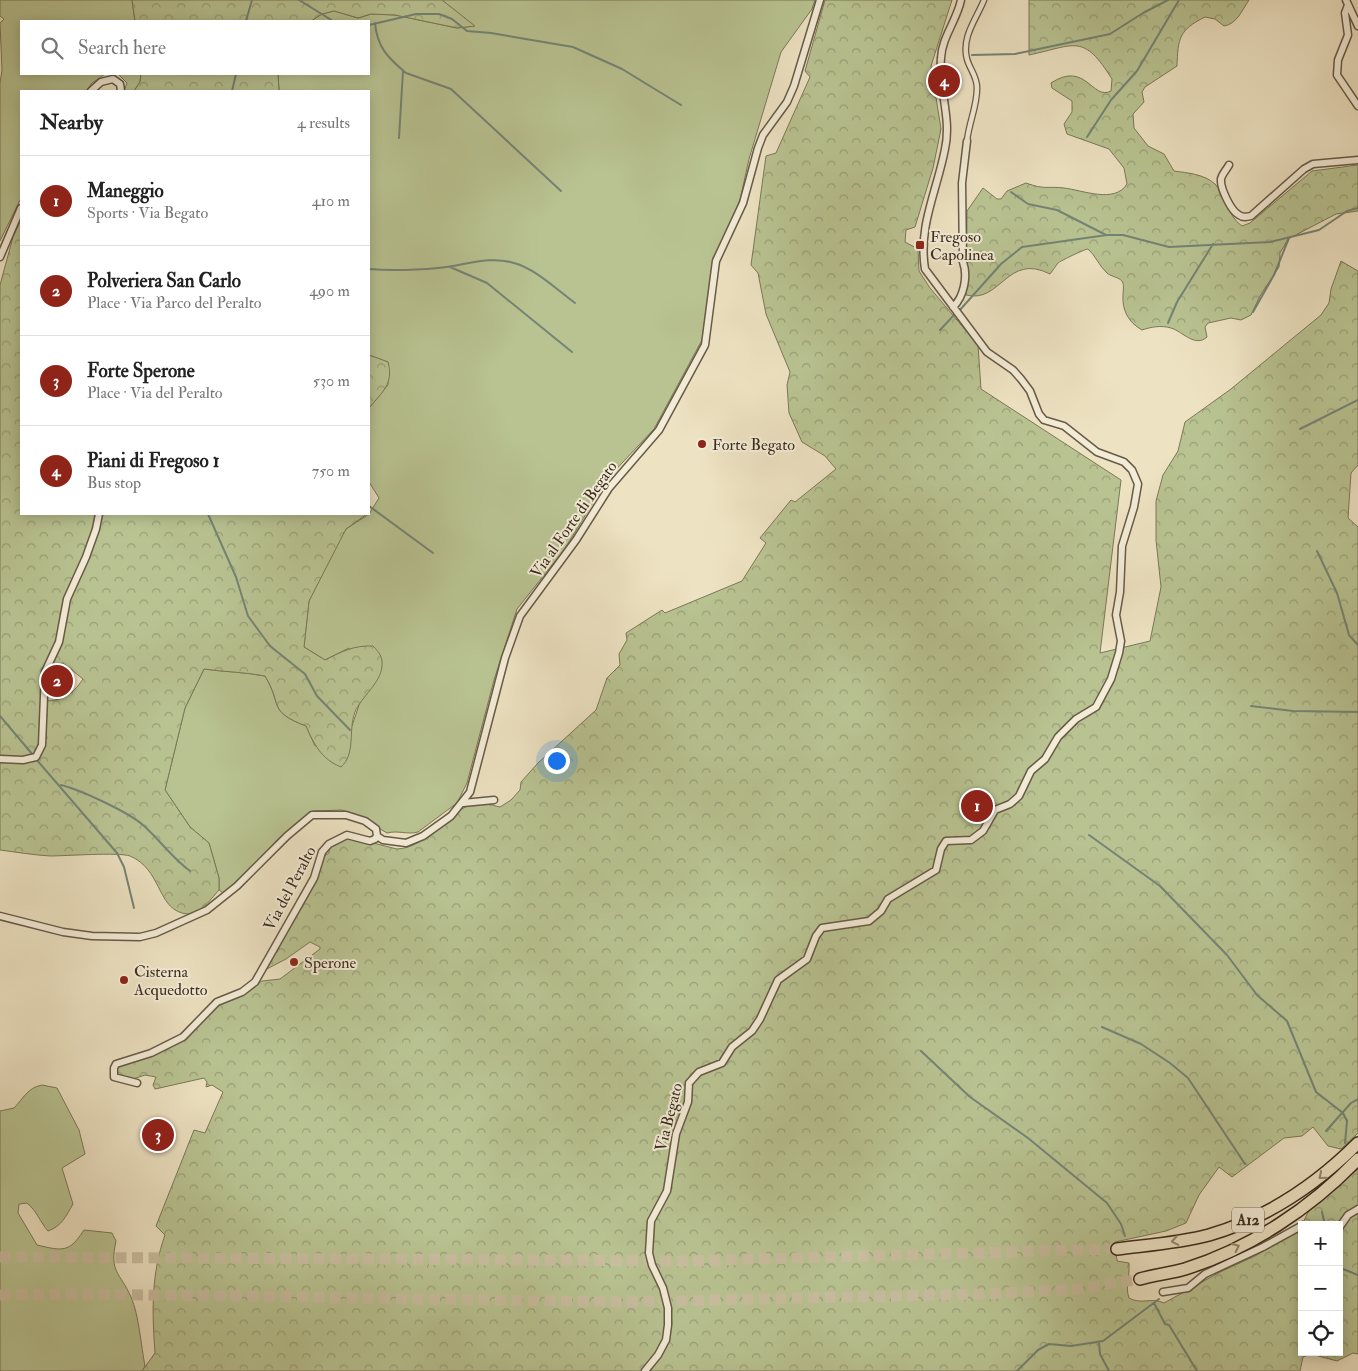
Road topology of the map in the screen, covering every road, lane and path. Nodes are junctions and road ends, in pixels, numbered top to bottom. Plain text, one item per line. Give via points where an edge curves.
1 (820, 0) edge
2 (960, 0) edge
3 (984, 0) edge
4 (1347, 2) edge
5 (1358, 26) edge
6 (92, 90) edge
7 (120, 90) edge
8 (1358, 106) edge
9 (968, 141) joint
10 (1358, 160) edge
11 (1230, 165) dead end
12 (20, 210) edge
13 (0, 257) edge
14 (953, 307) junction
15 (99, 515) edge
16 (0, 759) edge
17 (494, 800) dead end
18 (463, 803) junction
19 (377, 836) junction
20 (0, 916) edge
21 (137, 1083) dead end
22 (1358, 1143) edge
23 (1358, 1159) edge
24 (1358, 1209) edge
25 (1343, 1222) edge
26 (1298, 1228) edge
27 (1117, 1249) tunnel mouth
28 (1140, 1279) tunnel mouth
29 (1163, 1292) dead end
30 (645, 1371) edge

1 - 18 street, Via al Forte di Begato via 794,86 787,102 763,135 743,203 716,262 705,345 659,430 608,488 572,546 520,616 505,658 470,792
2 - 14 street via 941,55 948,135 923,235 925,269
3 - 9 street via 970,26 966,48 977,86 976,109 969,124
4 - 5 street
4 - 8 street via 1348,35 1338,60 1337,75
6 - 7 street via 101,82 113,79 120,84
9 - 14 street via 962,183 963,262 966,269
10 - 11 street via 1313,164 1251,216 1245,217 1238,215 1221,182
12 - 13 street
14 - 30 street, Via Begato via 987,352 1018,375 1044,420 1064,426 1097,452 1120,459 1137,479 1138,489 1124,539 1116,615 1120,653 1096,707 1076,719 1058,737 1045,759 1028,775 1019,796 995,810 980,834 971,840 946,841 936,870 888,899 881,911 869,921 822,928 808,959 778,980 752,1031 732,1047 722,1063 699,1072 691,1079 688,1102 676,1134 667,1191 651,1221 650,1259 663,1288 668,1325 666,1340
15 - 16 street via 86,557 67,599 59,642 45,672 42,745 36,757
17 - 18 street
18 - 19 street, Via al Forte di Begato via 423,836 406,843
19 - 20 street, Via del Peralto via 376,829 365,821 346,816 312,815 286,836 237,886 206,910 156,933 92,936
19 - 21 street, Via del Peralto via 370,841 347,834 329,844 322,852 314,878 256,982 242,992 217,1002 183,1037 151,1053 116,1064 114,1077
22 -> 27 highway, A12 via 1309,1187 1239,1224 1208,1235
28 -> 23 highway, A12 via 1185,1269 1243,1244 1310,1202
24 - 25 street
26 - 29 street via 1205,1274 1188,1288

